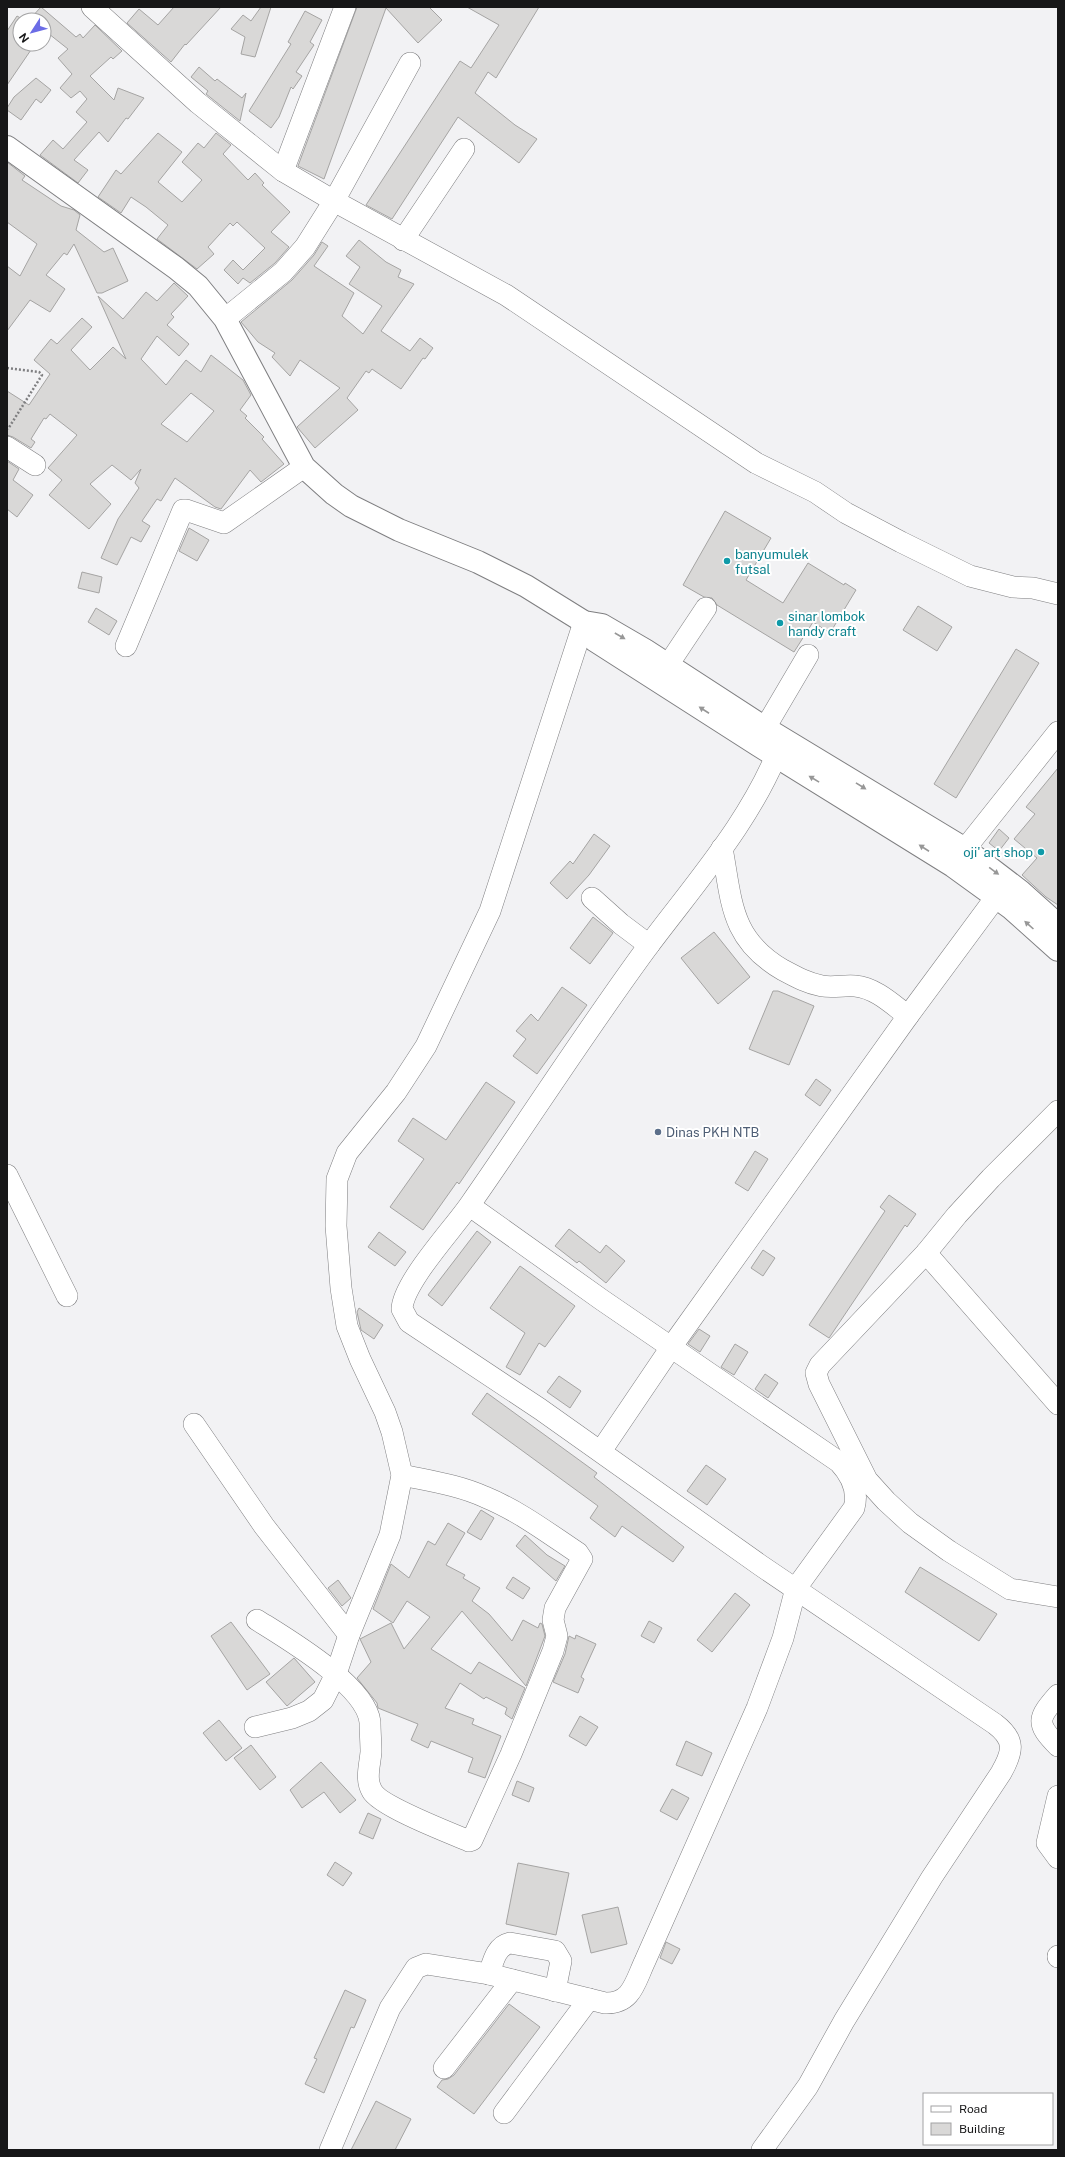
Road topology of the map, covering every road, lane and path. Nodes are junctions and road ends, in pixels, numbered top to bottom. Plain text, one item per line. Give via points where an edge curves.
1 (92, 7) edge
2 (345, 7) edge
3 (410, 63) dead end
4 (7, 147) edge
5 (464, 149) dead end
6 (284, 171) junction
7 (334, 201) junction
8 (403, 240) junction
9 (225, 319) junction
10 (7, 368) edge
11 (7, 431) edge
12 (7, 447) edge
13 (35, 465) dead end
14 (304, 467) junction
15 (1058, 594) edge
16 (706, 608) dead end
17 (584, 622) junction
18 (126, 646) dead end
19 (808, 655) dead end
20 (668, 665) junction
21 (1058, 732) edge
22 (770, 742) junction
23 (722, 848) junction
24 (965, 850) junction
25 (592, 898) dead end
26 (1009, 899) junction
27 (1058, 924) edge
28 (649, 945) junction
29 (1058, 950) edge
30 (908, 1016) junction
31 (1058, 1111) edge
32 (7, 1175) edge
33 (470, 1206) junction
34 (926, 1254) junction
35 (67, 1296) dead end
36 (672, 1346) junction
37 (1058, 1404) edge
38 (194, 1424) dead end
39 (601, 1451) junction
40 (402, 1476) junction
41 (805, 1595) junction
42 (1058, 1597) edge
43 (257, 1620) dead end
44 (349, 1635) junction
45 (336, 1674) junction
46 (1058, 1695) edge
47 (255, 1727) dead end
48 (1058, 1746) edge
49 (1058, 1796) edge
50 (1058, 1858) edge
51 (489, 1974) junction
52 (512, 1980) junction
53 (555, 1991) junction
54 (589, 1999) junction
55 (444, 2068) dead end
56 (504, 2113) dead end
57 (770, 2147) edge
58 (330, 2150) edge

1 - 6 street via 198,103
2 - 6 street
3 - 7 street
4 - 9 main road via 184,274
5 - 8 street
6 - 7 street
7 - 8 street
7 - 9 street via 293,262 262,291
8 - 15 street via 506,295 756,463 815,492 846,513 970,576 1013,587 1033,588
9 - 14 main road
10 - 11 path via 39,372 42,378
12 - 13 street
14 - 17 main road via 351,506 399,530 478,562 526,586
14 - 18 street via 224,523 182,510
16 - 20 street
17 -> 20 main road via 602,625
22 -> 17 main road via 594,640
17 - 40 street via 490,911 426,1046 396,1092 347,1153 336,1179 336,1226 347,1326 385,1412
19 - 22 street
20 - 22 main road
21 - 24 street
22 - 23 street
22 -> 24 main road
26 -> 22 main road via 880,819
23 - 28 street
23 - 30 street via 736,917 756,951 806,983 857,986 872,990
24 -> 26 main road
25 - 28 street
26 - 27 main road
29 -> 26 main road
26 - 30 street
28 - 33 street
30 - 36 street
31 - 34 street via 991,1178
32 - 35 street
33 - 36 street
33 - 39 street via 445,1236 405,1293 403,1313 409,1322
34 - 37 street
34 - 42 street via 820,1365 816,1373 819,1384 867,1480 910,1523 1010,1589
36 - 39 street
36 - 41 street via 839,1462 851,1478 856,1493 854,1508
38 - 44 street via 264,1526
39 - 41 street
40 - 44 street via 390,1535
40 - 45 street via 448,1484 485,1497 515,1512 578,1553 582,1559 555,1608 553,1620 557,1636 553,1651 472,1840 468,1841 394,1807 372,1792 368,1781 371,1753 370,1720 366,1709
41 - 54 street via 783,1638 757,1708 630,1991 616,2004
41 - 57 street via 995,1724 1007,1734 1011,1748 1008,1761 1001,1773 932,1877
43 - 45 street
44 - 45 street
45 - 47 street via 322,1700 309,1711
46 - 48 street via 1045,1711 1041,1722 1044,1731
49 - 50 street via 1048,1843
51 - 52 street
51 - 53 street via 499,1950 504,1945 510,1943 555,1951 561,1961
51 - 58 street via 426,1964 416,1968 390,2008
52 - 53 street
52 - 55 street
53 - 54 street
54 - 56 street

